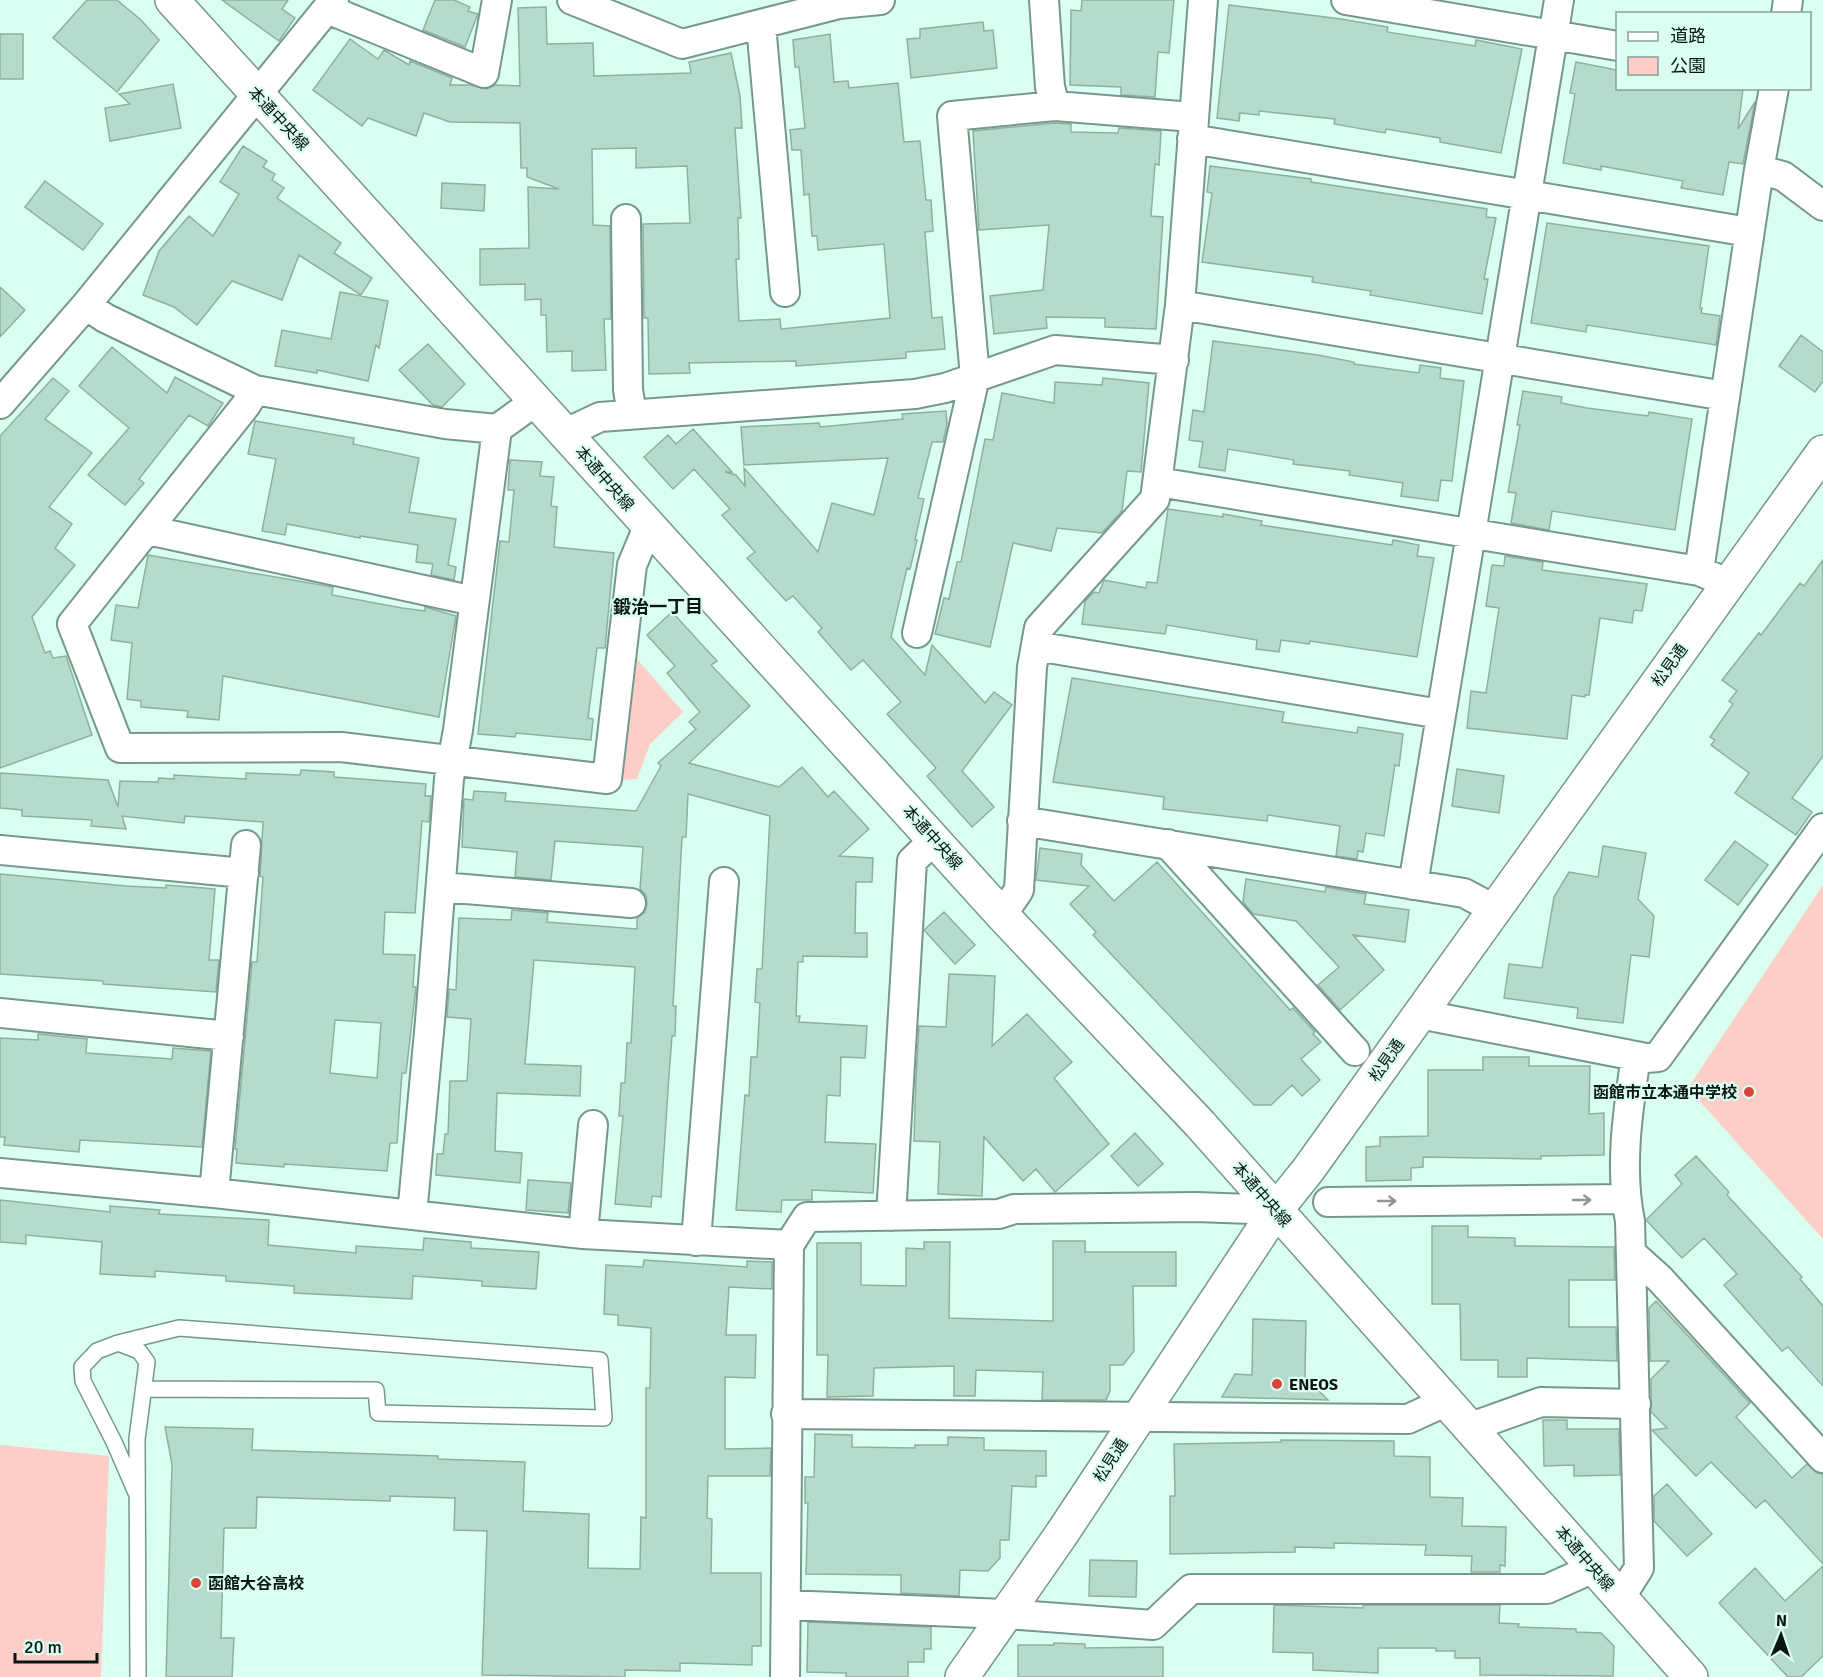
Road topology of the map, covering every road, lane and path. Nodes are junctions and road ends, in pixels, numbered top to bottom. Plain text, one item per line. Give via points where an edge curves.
1 (172, 0) edge
2 (498, 0) edge
3 (572, 0) edge
4 (880, 0) edge
5 (1044, 0) edge
6 (1203, 0) edge
7 (1346, 0) edge
8 (1560, 0) edge
9 (331, 4) edge
10 (761, 25) junction
11 (1554, 35) junction
12 (1616, 46) edge
13 (1774, 90) edge
14 (257, 94) junction
15 (1055, 106) junction
16 (1193, 128) junction
17 (1759, 170) junction
18 (1527, 195) junction
19 (1823, 206) edge
20 (626, 219) dead end
21 (1749, 232) junction
22 (785, 292) dead end
23 (86, 305) junction
24 (1180, 305) junction
25 (1500, 358) junction
26 (1173, 360) junction
27 (975, 377) junction
28 (255, 390) junction
29 (1725, 396) junction
30 (536, 401) junction
31 (0, 404) edge
32 (632, 414) junction
33 (497, 429) junction
34 (566, 433) junction
35 (1823, 452) edge
36 (1158, 483) junction
37 (648, 527) junction
38 (148, 530) junction
39 (1469, 534) junction
40 (1714, 577) junction
41 (474, 601) junction
42 (917, 633) dead end
43 (1036, 646) junction
44 (1440, 714) junction
45 (452, 760) junction
46 (1022, 821) junction
47 (1823, 828) edge
48 (935, 839) junction
49 (1168, 844) junction
50 (246, 845) dead end
51 (0, 850) edge
52 (244, 873) junction
53 (724, 882) dead end
54 (1413, 885) junction
55 (441, 887) junction
56 (631, 903) dead end
57 (1494, 909) junction
58 (1002, 915) junction
59 (0, 1013) edge
60 (1419, 1014) junction
61 (229, 1036) junction
62 (1355, 1051) dead end
63 (1636, 1056) junction
64 (593, 1125) dead end
65 (0, 1173) edge
66 (214, 1193) junction
67 (1626, 1199) junction
68 (1328, 1202) dead end
69 (1276, 1210) junction
70 (412, 1215) junction
71 (891, 1216) junction
72 (583, 1234) junction
73 (696, 1241) junction
74 (789, 1245) junction
75 (1631, 1253) junction
76 (118, 1342) junction
77 (144, 1389) junction
78 (1444, 1402) junction
79 (1636, 1404) junction
80 (786, 1414) junction
81 (1138, 1418) junction
82 (1471, 1427) junction
83 (1823, 1458) edge
84 (137, 1495) junction
85 (1593, 1568) junction
86 (1620, 1598) junction
87 (786, 1605) junction
88 (1005, 1614) junction
89 (1679, 1673) edge
90 (138, 1677) edge
91 (785, 1677) edge
92 (962, 1677) edge

1 - 14 street, 本通中央線
2 - 9 street via 484,73
3 - 10 street via 682,44
4 - 10 street via 838,4
5 - 15 street via 1050,87
6 - 16 street
7 - 11 street
8 - 11 street
9 - 14 street
10 - 22 street
11 - 12 street
11 - 18 street
13 - 17 street
14 - 23 street
14 - 30 street, 本通中央線
15 - 16 street
15 - 27 street via 952,116
16 - 18 street
16 - 24 street
17 - 19 street via 1783,176
17 - 21 street
18 - 21 street
18 - 25 street
20 - 32 street via 628,390
21 - 29 street
23 - 28 street via 105,318
23 - 31 street
24 - 25 street
24 - 26 street
25 - 29 street
25 - 39 street
26 - 27 street via 1055,350
26 - 36 street
27 - 32 street via 915,394
27 - 42 street
28 - 33 street
28 - 38 street
29 - 40 street
30 - 33 street
30 - 34 street, 本通中央線
32 - 34 street via 600,417
33 - 41 street
34 - 37 street, 本通中央線
35 - 40 street, 松見通
36 - 39 street
36 - 43 street via 1155,499 1039,628
37 - 45 street via 632,565 607,779
37 - 48 street, 本通中央線
38 - 41 street
38 - 45 street via 72,624 120,747 341,747
39 - 40 street
39 - 44 street
40 - 57 street, 松見通
41 - 45 street
43 - 44 street
43 - 46 street
44 - 54 street
45 - 55 street
46 - 49 street
46 - 58 street via 1018,890
47 - 63 street via 1658,1057
48 - 58 street, 本通中央線
48 - 71 street via 912,861
49 - 54 street
49 - 62 street
50 - 52 street
51 - 52 street
52 - 61 street
53 - 73 street
54 - 57 street via 1464,893
55 - 56 street
55 - 70 street
57 - 60 street, 松見通
58 - 69 street, 本通中央線
59 - 61 street
60 - 63 street
60 - 69 street, 松見通
61 - 66 street
63 - 67 street via 1627,1116
64 - 72 street
65 - 66 street
66 - 70 street
68 -> 67 street
67 - 75 street
69 - 71 street via 1014,1209 999,1214
69 - 78 street, 本通中央線
69 - 81 street, 松見通
70 - 72 street
71 - 74 street via 807,1217
72 - 73 street
73 - 74 street
74 - 80 street
75 - 79 street
75 - 83 street via 1660,1279
76 - 77 lane via 139,1351 147,1362
76 - 77 lane via 179,1328 600,1360 604,1418 378,1413 376,1390
76 - 84 lane via 97,1351 82,1367 83,1381
77 - 84 lane via 137,1439
78 - 81 street via 1408,1419
78 - 82 street, 本通中央線
79 - 82 street via 1541,1402
79 - 86 street via 1639,1568
80 - 81 street
80 - 87 street
81 - 88 street, 松見通
82 - 85 street, 本通中央線
84 - 90 lane
85 - 86 street, 本通中央線
85 - 88 street via 1547,1589 1191,1589 1153,1625
86 - 89 street, 本通中央線
87 - 88 street
87 - 91 street
88 - 92 street, 松見通

